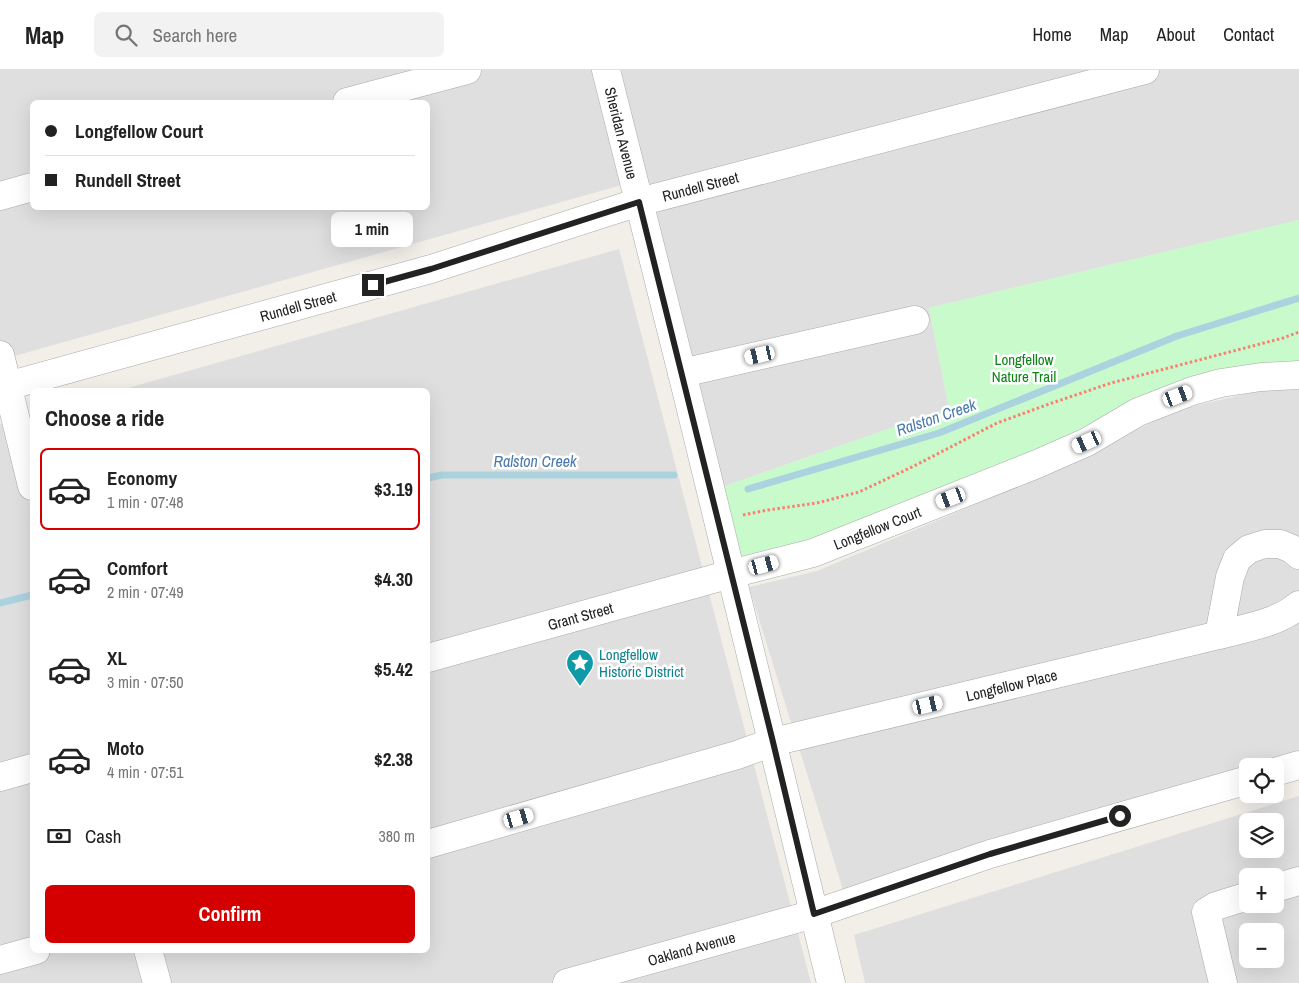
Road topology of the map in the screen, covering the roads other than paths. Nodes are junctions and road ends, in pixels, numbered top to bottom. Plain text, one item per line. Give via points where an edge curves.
1 (468, 70) edge
2 (606, 70) edge
3 (1145, 70) edge
4 (355, 100) edge
5 (30, 188) edge
6 (0, 196) edge
7 (639, 202) junction
8 (915, 320) dead end
9 (0, 355) edge
10 (682, 373) junction
11 (1299, 375) edge
12 (4, 387) edge
13 (30, 479) edge
14 (1299, 554) edge
15 (731, 574) junction
16 (1299, 605) edge
17 (1220, 635) junction
18 (430, 657) edge
19 (773, 742) junction
20 (1299, 765) edge
21 (30, 769) edge
22 (1284, 769) edge
23 (0, 777) edge
24 (1239, 783) edge
25 (430, 843) edge
26 (1299, 881) edge
27 (1284, 885) edge
28 (1239, 899) edge
29 (814, 914) junction
30 (30, 952) edge
31 (149, 953) edge
32 (0, 960) edge
33 (574, 982) edge
34 (156, 983) edge
35 (831, 983) edge
36 (1223, 983) edge

1 - 4 street
2 - 7 street, Sheridan Avenue
3 - 7 street, Rundell Street
5 - 6 street
7 - 10 street, Sheridan Avenue
7 - 12 street, Rundell Street via 431,269
8 - 10 street
9 - 12 street
10 - 15 street, Sheridan Avenue
11 - 15 street, Longfellow Court via 1261,377 1192,391 1138,412 1087,442 1037,464 812,553
12 - 13 street
14 - 17 street via 1280,544 1265,544 1249,548 1237,559 1230,577
15 - 18 street, Grant Street
15 - 19 street, Sheridan Avenue
16 - 17 street, Longfellow Place via 1270,621
17 - 19 street, Longfellow Place
19 - 25 street, Longfellow Place
19 - 29 street, Sheridan Avenue
20 - 22 street
21 - 23 street
24 - 29 street via 990,854
26 - 27 street
28 - 36 street via 1206,912
29 - 33 street, Oakland Avenue
29 - 35 street, Sheridan Avenue
30 - 32 street
31 - 34 street

